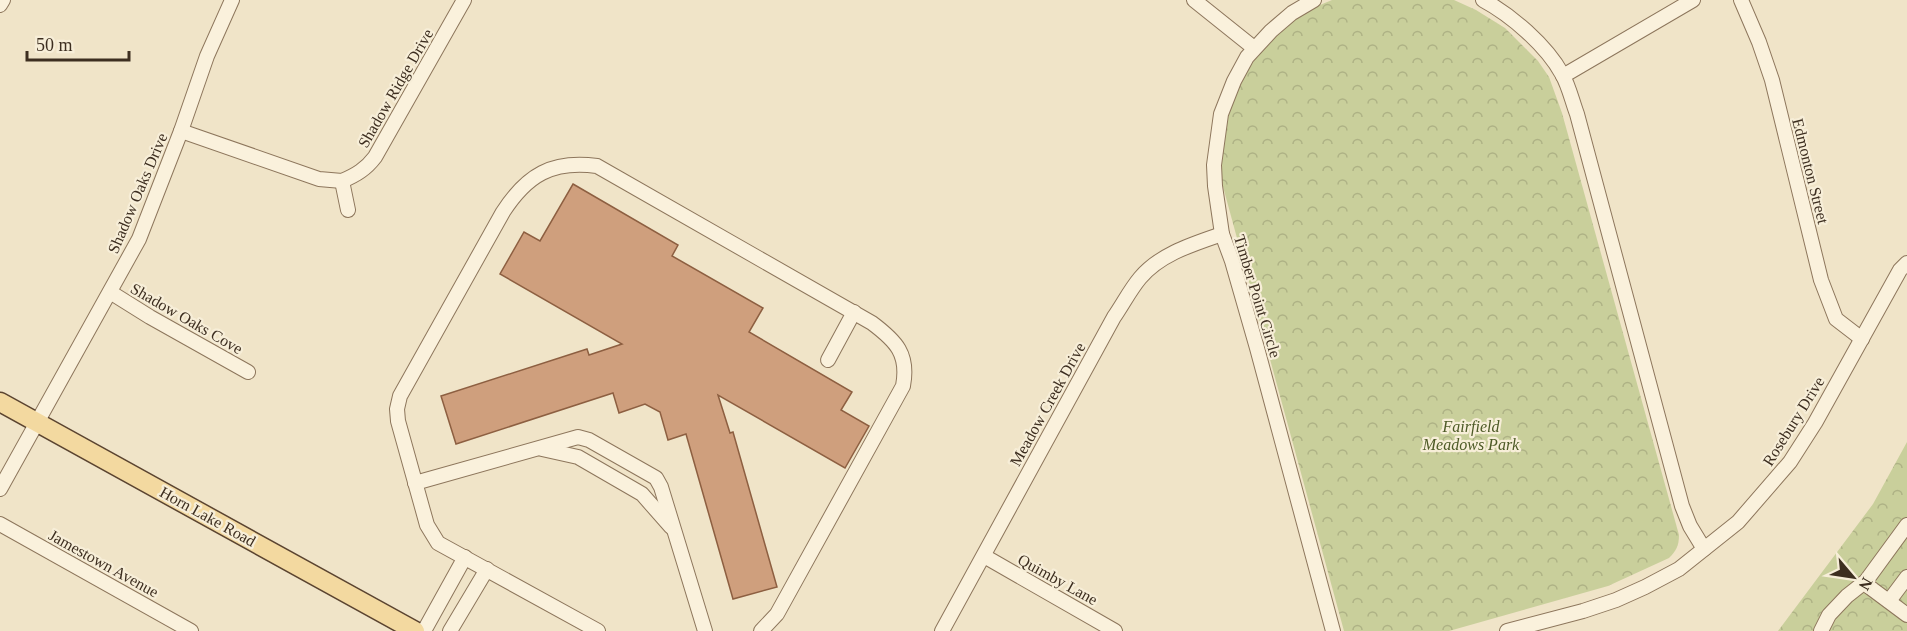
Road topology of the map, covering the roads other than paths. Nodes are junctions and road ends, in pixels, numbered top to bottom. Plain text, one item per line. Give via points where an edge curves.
1 (3, 0) edge
2 (232, 0) edge
3 (464, 0) edge
4 (1194, 0) edge
5 (1314, 0) edge
6 (1483, 0) edge
7 (1693, 0) edge
8 (1741, 0) edge
9 (0, 5) edge
10 (1254, 48) junction
11 (1563, 76) junction
12 (181, 131) junction
13 (342, 181) junction
14 (348, 210) dead end
15 (1222, 234) junction
16 (1907, 263) edge
17 (110, 292) junction
18 (854, 312) junction
19 (1862, 339) junction
20 (828, 360) dead end
21 (248, 372) dead end
22 (0, 402) edge
23 (37, 422) junction
24 (540, 448) junction
25 (415, 483) junction
26 (0, 489) edge
27 (0, 524) edge
28 (1907, 525) edge
29 (675, 531) junction
30 (1704, 549) junction
31 (984, 556) junction
32 (465, 557) junction
33 (487, 569) junction
34 (1907, 577) edge
35 (1864, 583) junction
36 (1889, 601) junction
37 (1907, 615) edge
38 (191, 631) edge
39 (415, 631) edge
40 (424, 631) edge
41 (450, 631) edge
42 (598, 631) edge
43 (705, 631) edge
44 (760, 631) edge
45 (942, 631) edge
46 (1115, 631) edge
47 (1333, 631) edge
48 (1507, 631) edge
49 (1821, 631) edge

1 - 9 street
2 - 12 street, Shadow Oaks Drive
3 - 13 street, Shadow Ridge Drive via 375,157 357,175
4 - 10 street
5 - 10 street, Timber Point Circle via 1292,13
6 - 11 street via 1520,25
7 - 11 street
8 - 19 street, Edmonton Street via 1772,80 1821,280 1836,319
10 - 15 street, Timber Point Circle via 1234,81 1218,129 1214,176
11 - 30 street via 1577,114 1682,506
12 - 13 street via 318,179
12 - 17 street, Shadow Oaks Drive via 144,227
13 - 14 street
15 - 31 street, Meadow Creek Drive via 1170,254 1136,283
15 - 47 street, Timber Point Circle via 1257,348
16 - 19 street, Rosebury Drive
17 - 21 street, Shadow Oaks Cove
17 - 23 street, Shadow Oaks Drive
18 - 20 street
18 - 25 street via 597,166 568,164 554,168 517,191 400,396 398,421
18 - 44 street via 897,344 904,364 903,386 777,614
19 - 30 street, Rosebury Drive via 1790,462 1738,522
22 - 23 main road, Horn Lake Road
23 - 26 street, Shadow Oaks Drive
23 - 39 main road, Horn Lake Road
24 - 25 street
24 - 29 street via 578,457 642,494
24 - 29 street via 578,437 656,478
25 - 32 street via 431,534 438,543
27 - 38 street, Jamestown Avenue
28 - 35 street
29 - 43 street
30 - 48 street, Rosebury Drive via 1669,575 1616,600
31 - 45 street, Meadow Creek Drive
31 - 46 street, Quimby Lane
32 - 33 street
32 - 40 street
33 - 41 street
33 - 42 street
34 - 36 street
35 - 36 street
35 - 49 street via 1829,615
36 - 37 street

